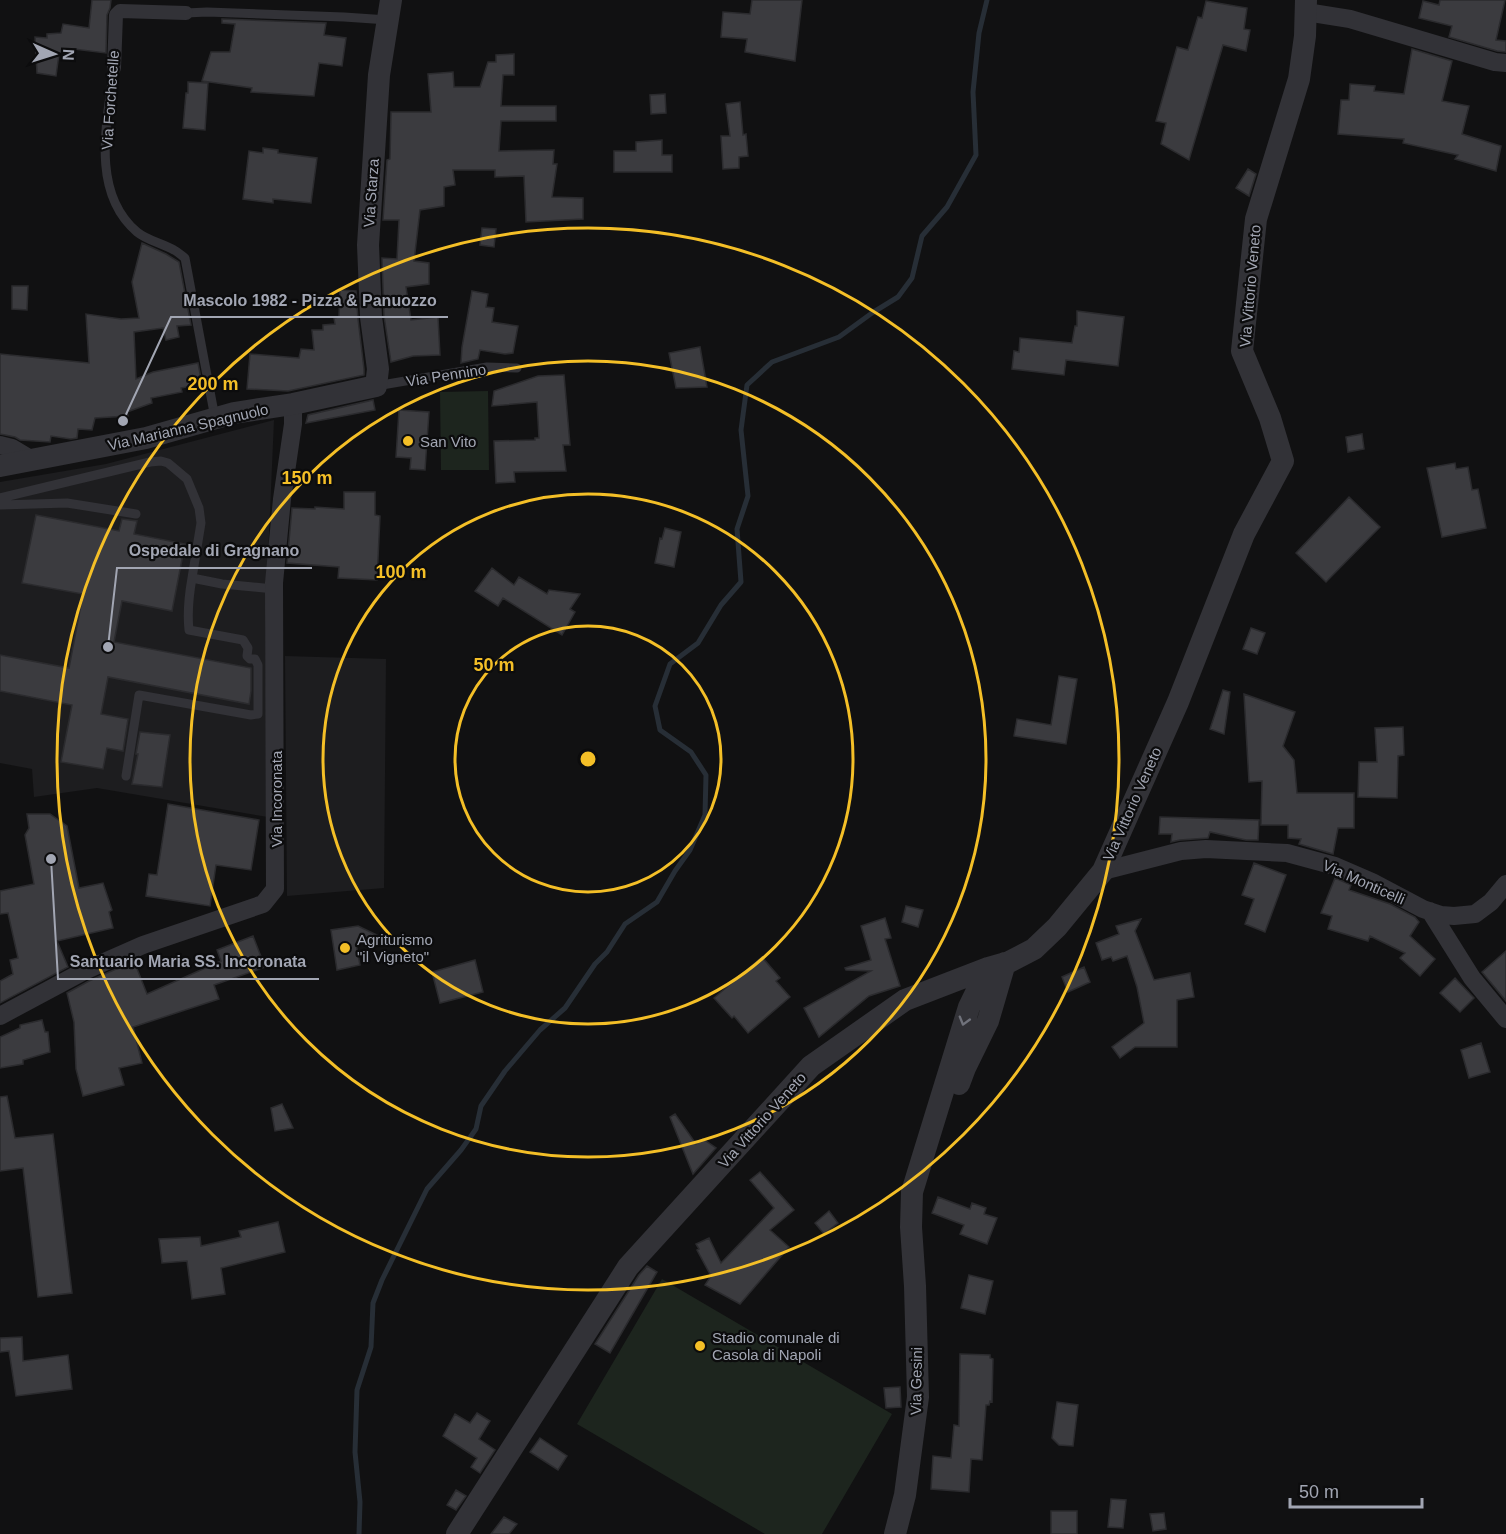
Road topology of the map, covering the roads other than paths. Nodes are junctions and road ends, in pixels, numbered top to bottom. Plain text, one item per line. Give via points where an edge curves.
1 (1306, 6) edge
2 (389, 10) edge
3 (186, 13) joint
4 (1506, 63) edge
5 (114, 68) joint
6 (517, 368) dead end
7 (376, 386) junction
8 (293, 404) junction
9 (215, 418) junction
10 (0, 445) edge
11 (32, 460) junction
12 (0, 466) edge
13 (0, 498) edge
14 (0, 505) edge
15 (136, 514) dead end
16 (192, 578) junction
17 (274, 589) junction
18 (126, 776) dead end
19 (1103, 871) junction
20 (1506, 884) edge
21 (1430, 911) junction
22 (1034, 949) junction
23 (997, 966) junction
24 (0, 1016) edge
25 (1506, 1019) edge
26 (988, 1021) junction
27 (911, 1227) junction
28 (457, 1534) edge
29 (895, 1534) edge

1 - 4 street
1 - 19 street, Via Vittorio Veneto via 1299,79 1256,219 1242,351 1283,461 1244,534 1178,702
2 - 3 lane, Via Forchetelle via 344,16
2 - 7 street, Via Starza via 379,75 368,245
3 - 5 street, Via Forchetelle via 120,11 116,15
5 - 9 lane, Via Forchetelle via 104,141 108,183 127,224 143,237 176,250 185,258
6 - 7 lane, Via Pennino via 487,367
7 - 8 street, Via Marianna Spagnuolo
8 - 9 street, Via Marianna Spagnuolo
8 - 17 street, Via Incoronata
9 - 11 street, Via Marianna Spagnuolo via 146,438
10 - 11 street
11 - 12 street, Via Marianna Spagnuolo
13 - 16 lane via 150,462 168,463 187,479 199,508 201,523
14 - 15 lane via 68,503
16 - 17 lane
16 - 18 lane via 189,630 243,640 248,656 258,665 258,714 139,695
17 - 24 street, Via Incoronata via 275,889 262,904 143,945
19 - 21 street, Via Monticelli via 1181,851 1287,853 1335,866
19 - 22 street, Via Vittorio Veneto
20 - 21 street, Via Monticelli via 1475,914 1454,916
21 - 25 street via 1472,978
22 - 23 street, Via Vittorio Veneto
22 - 26 street
23 - 26 street
23 -> 27 street via 969,1007 912,1192
23 - 28 street, Via Vittorio Veneto via 905,1000 811,1066 628,1267
26 - 27 street via 965,1068
27 - 29 street, Via Gesini via 918,1397 905,1495

